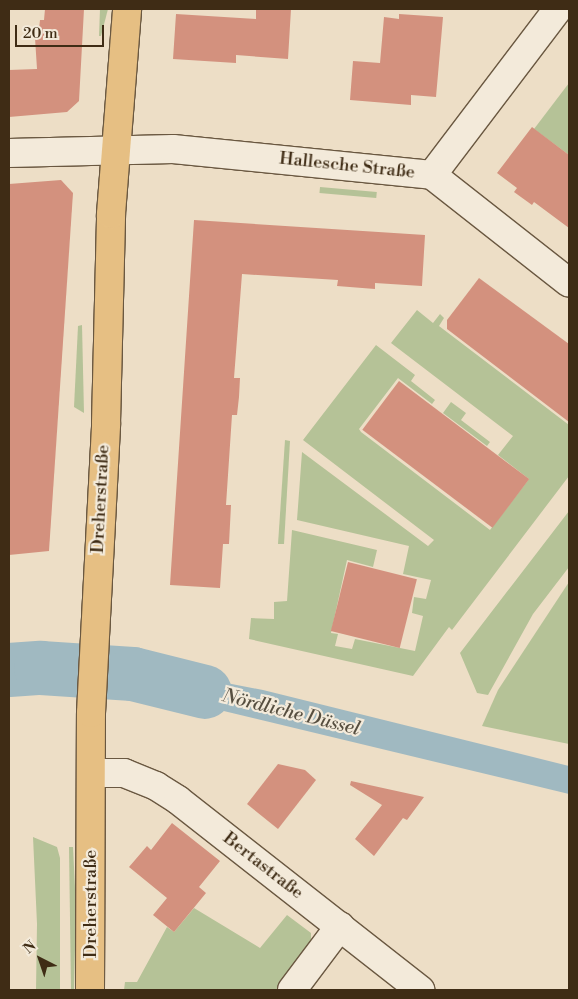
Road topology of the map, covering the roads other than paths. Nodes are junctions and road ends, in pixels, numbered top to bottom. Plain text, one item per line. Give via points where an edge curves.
1 (127, 9) edge
2 (558, 9) edge
3 (114, 150) junction
4 (9, 153) edge
5 (432, 175) junction
6 (569, 283) edge
7 (91, 773) junction
8 (340, 926) junction
9 (90, 990) edge
10 (292, 990) edge
11 (420, 990) edge

1 - 3 main road, Dreherstraße
2 - 5 street, Hallesche Straße
3 - 4 street, Hallesche Straße
3 - 5 street, Hallesche Straße via 173,149
3 - 7 main road, Dreherstraße
5 - 6 street
7 - 8 street, Bertastraße via 124,773 156,786
7 - 9 main road, Dreherstraße
8 - 10 street
8 - 11 street, Bertastraße

